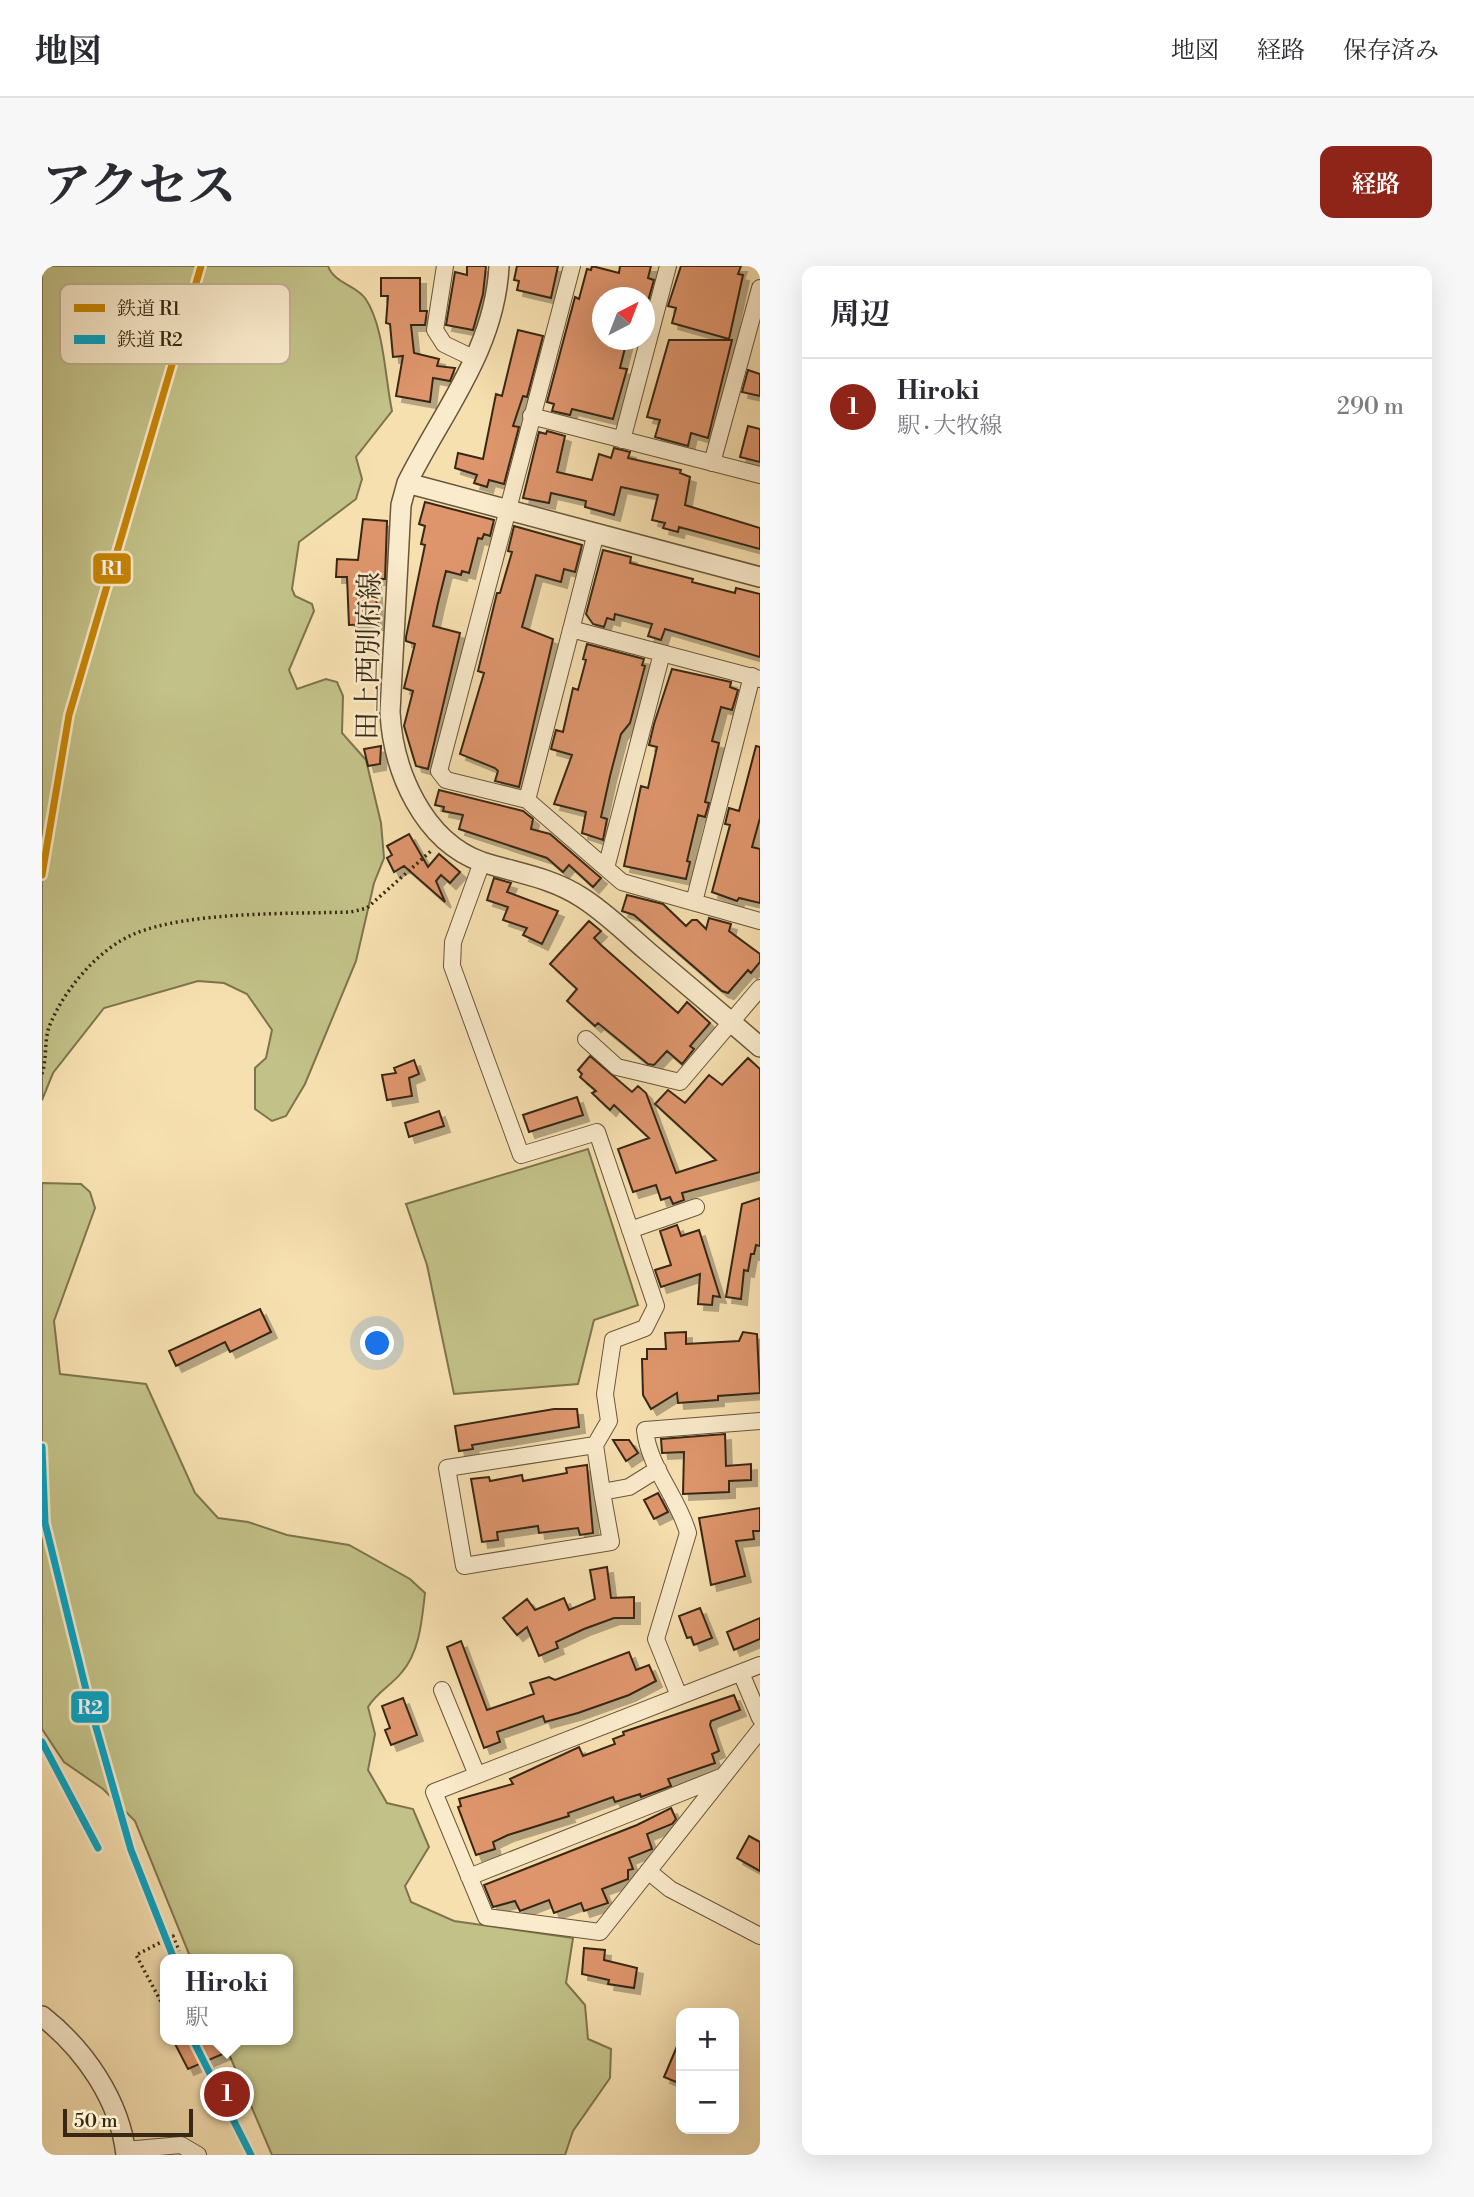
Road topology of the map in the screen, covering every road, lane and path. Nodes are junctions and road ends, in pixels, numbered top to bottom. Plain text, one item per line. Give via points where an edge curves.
1 (445, 266) edge
2 (499, 266) edge
3 (572, 266) edge
4 (668, 266) edge
5 (760, 288) edge
6 (475, 359) junction
7 (531, 416) junction
8 (622, 440) junction
9 (712, 463) junction
10 (760, 475) edge
11 (407, 483) junction
12 (506, 509) junction
13 (596, 533) junction
14 (760, 577) edge
15 (571, 629) junction
16 (662, 653) junction
17 (756, 678) edge
18 (527, 800) junction
19 (443, 841) junction
20 (482, 862) junction
21 (606, 868) junction
22 (694, 902) junction
23 (760, 921) edge
24 (760, 988) edge
25 (731, 1023) junction
26 (586, 1038) dead end
27 (760, 1047) edge
28 (42, 1074) edge
29 (696, 1208) dead end
30 (630, 1230) junction
31 (760, 1422) edge
32 (595, 1445) junction
33 (658, 1469) junction
34 (602, 1492) junction
35 (760, 1665) edge
36 (741, 1672) junction
37 (442, 1690) dead end
38 (679, 1696) junction
39 (760, 1718) edge
40 (760, 1730) edge
41 (477, 1775) junction
42 (723, 1776) junction
43 (648, 1871) junction
44 (470, 1877) junction
45 (760, 1936) edge
46 (179, 1951) dead end
47 (160, 2000) edge
48 (45, 2018) edge
49 (125, 2153) edge
50 (198, 2155) edge

1 - 6 street via 435,330 444,344
2 - 6 street, 田上西別府線 via 495,306
3 - 7 street
4 - 8 street
5 - 9 street
6 - 11 street, 田上西別府線
7 - 8 street
7 - 12 street
8 - 9 street
9 - 10 street
11 - 12 street
11 - 19 street, 田上西別府線 via 401,519 391,741 424,814
12 - 13 street
12 - 18 street via 439,771 446,780
13 - 14 street
13 - 15 street
15 - 16 street
15 - 18 street
16 - 17 street
16 - 21 street
17 - 22 street
18 - 21 street
19 - 20 street, 田上西別府線
19 - 28 path via 367,908 198,920 132,934 83,970 72,985 49,1028
20 - 25 street, 田上西別府線 via 531,874 581,897
20 - 30 street via 453,942 452,966 521,1156 597,1132
21 - 22 street via 622,882
22 - 23 street
24 - 25 street
25 - 26 street via 680,1082 617,1067
25 - 27 street, 田上西別府線
29 - 30 street
30 - 32 street via 656,1306 645,1328 613,1340 605,1394 609,1421
31 - 33 street via 645,1430 647,1449
32 - 34 street
32 - 34 street via 447,1468 464,1566 611,1542
33 - 34 street via 629,1487
33 - 38 street via 688,1533 656,1639
35 - 36 street
36 - 38 street
36 - 39 street
37 - 41 street
38 - 41 street
40 - 42 street
41 - 44 street via 434,1792
42 - 43 street
42 - 44 street
43 - 44 street via 600,1932 486,1917
43 - 45 street via 670,1889
46 - 47 path via 173,1936 136,1955
48 - 49 street via 100,2081
49 - 50 street via 181,2145

